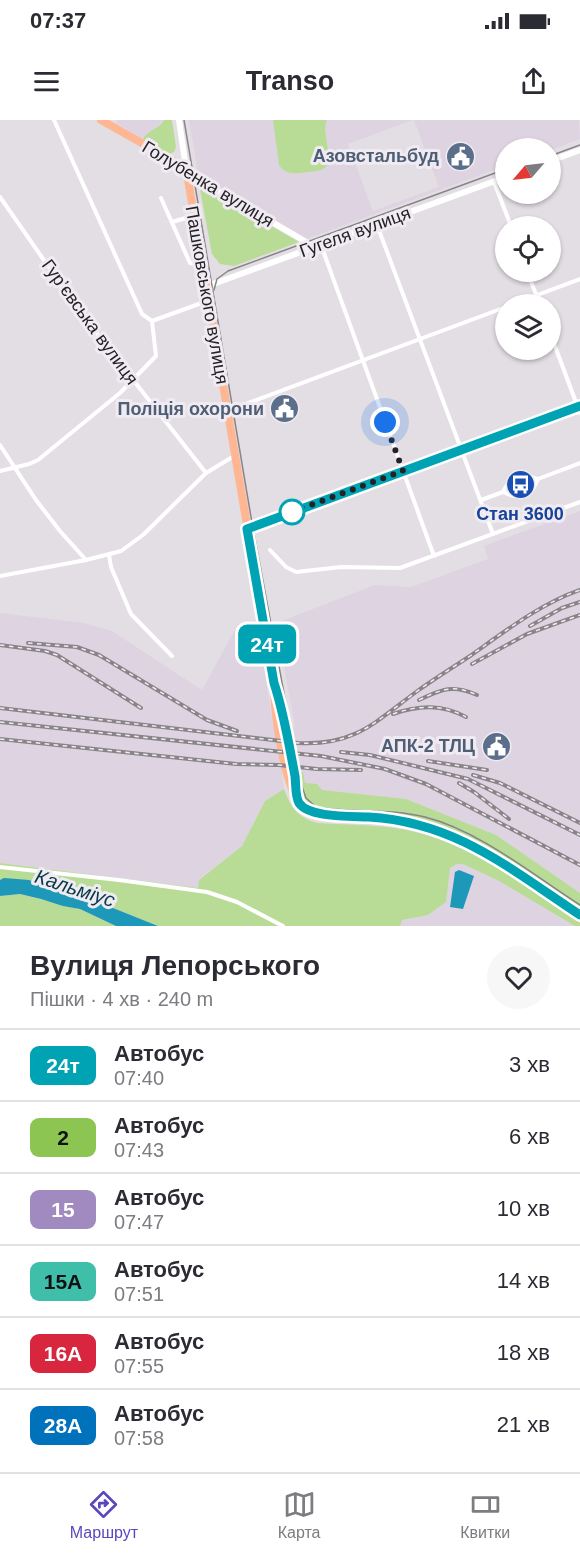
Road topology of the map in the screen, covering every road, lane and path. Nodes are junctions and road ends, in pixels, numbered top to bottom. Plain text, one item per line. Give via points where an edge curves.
1 (54, 120) edge
2 (101, 120) edge
3 (179, 120) edge
4 (580, 150) edge
5 (561, 157) edge
6 (186, 168) junction
7 (494, 182) joint
8 (0, 197) edge
9 (160, 198) dead end
10 (193, 216) junction
11 (507, 216) edge
12 (172, 222) junction
13 (377, 225) junction
14 (318, 246) junction
15 (201, 265) junction
16 (580, 279) edge
17 (205, 287) junction
18 (541, 294) edge
19 (207, 301) junction
20 (495, 311) edge
21 (152, 321) junction
22 (420, 339) junction
23 (363, 360) junction
24 (560, 360) edge
25 (132, 381) junction
26 (579, 408) edge
27 (226, 411) junction
28 (0, 445) edge
29 (462, 449) junction
30 (234, 456) junction
31 (580, 463) edge
32 (16, 466) junction
33 (0, 471) edge
34 (403, 471) junction
35 (206, 473) junction
36 (538, 479) junction
37 (503, 492) junction
38 (481, 500) junction
39 (580, 502) edge
40 (247, 529) junction
41 (493, 534) junction
42 (270, 550) dead end
43 (109, 555) junction
44 (434, 555) junction
45 (86, 560) junction
46 (0, 576) edge
47 (172, 656) dead end
48 (0, 867) edge
49 (580, 915) edge
50 (283, 926) edge

1 - 21 street via 142,314
2 - 6 highway, Голубенка вулиця
3 - 6 street, Пашковського вулиця
4 - 5 street
6 - 10 highway, Пашковського вулиця
6 - 14 street, Голубенка вулиця via 199,180
7 - 11 street
7 - 13 street, Гугеля вулиця
8 - 25 street, Гур’євська вулиця
9 - 12 street
10 - 12 street
10 - 15 highway, Пашковського вулиця
12 - 15 street via 190,263
13 - 14 street, Гугеля вулиця
13 - 22 street
14 - 17 street, Гугеля вулиця
14 - 23 street
15 - 17 highway, Пашковського вулиця
16 - 18 street
17 - 19 highway, Пашковського вулиця
19 - 21 street
19 - 27 highway, Пашковського вулиця
20 - 22 street
21 - 25 street via 156,356
22 - 23 street
22 - 29 street
23 - 27 street
23 - 34 street
24 - 26 street
25 - 32 street via 38,460
25 - 35 street, Гур’євська вулиця
26 - 29 street
27 - 30 highway, Пашковського вулиця
28 - 32 street
29 - 34 street
29 - 38 street
30 - 35 street
30 - 40 highway, Пашковського вулиця
31 - 36 street
32 - 33 street
32 - 45 street via 42,507
34 - 40 street
34 - 44 street
35 - 43 street via 143,536
36 - 37 street via 530,490 513,496
36 - 37 street via 527,475 518,478 508,482
37 - 38 street
38 - 41 street
39 - 41 street
40 - 49 highway, Пашковського вулиця via 297,800 305,809 317,813 403,820 445,832
41 - 44 street
42 - 44 street via 296,572 341,567 400,568
43 - 45 street
43 - 47 street via 131,614
45 - 46 street
48 - 50 street via 207,892 237,902

